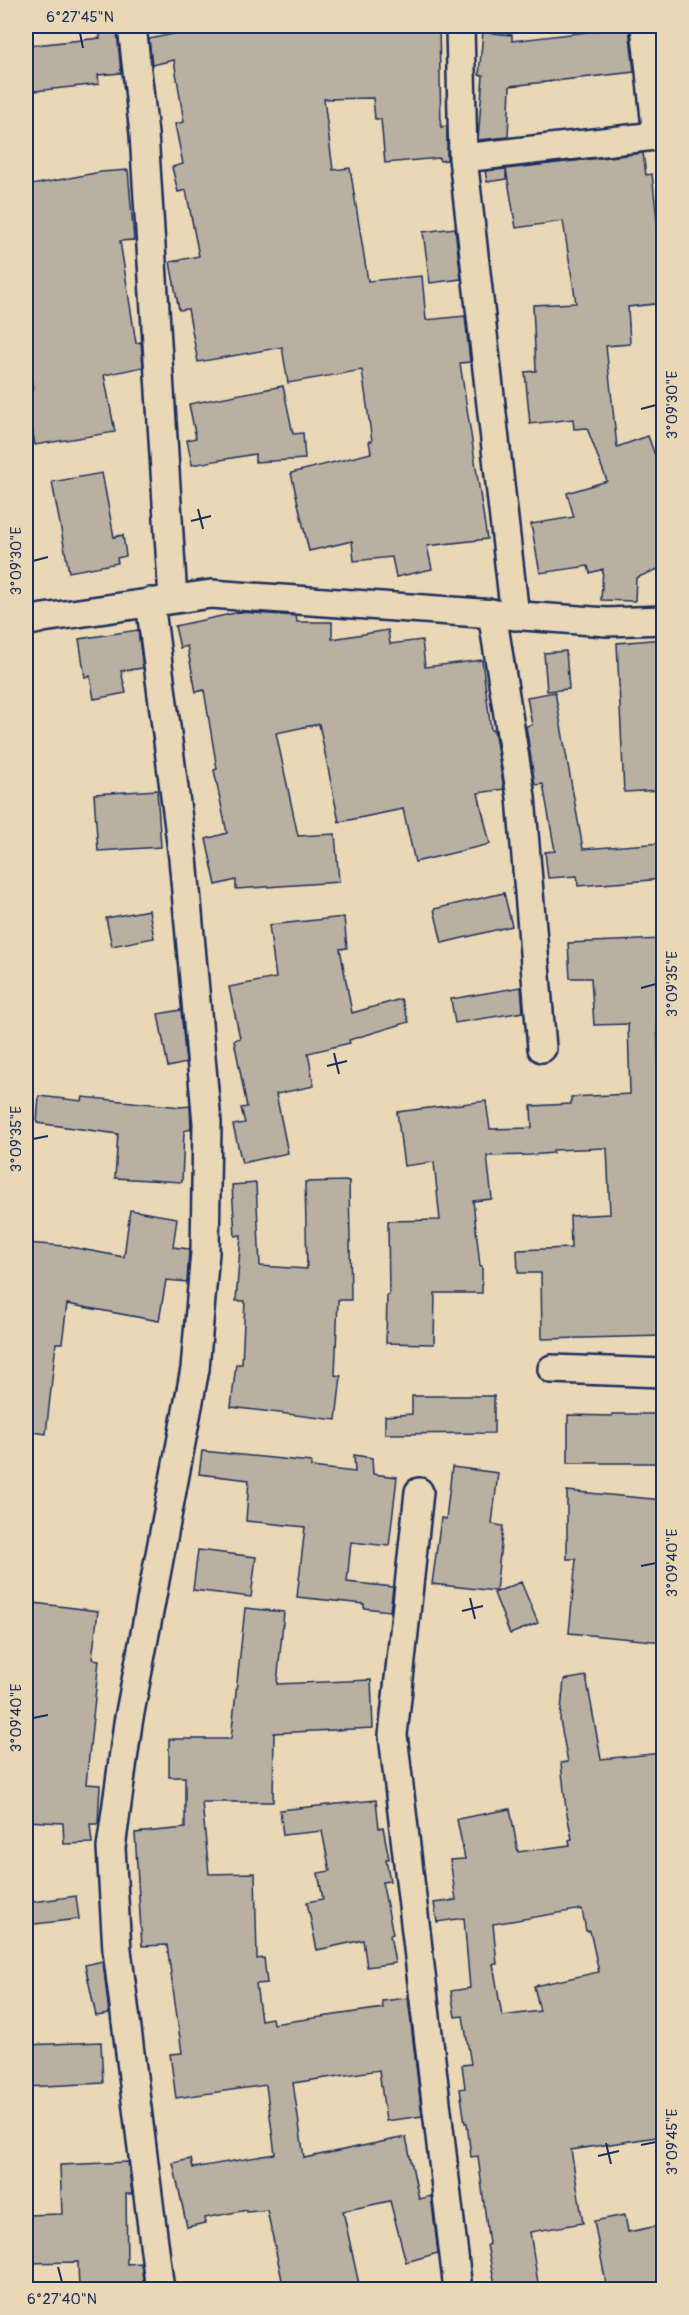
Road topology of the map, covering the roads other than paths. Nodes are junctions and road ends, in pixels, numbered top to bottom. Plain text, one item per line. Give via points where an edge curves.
1 (132, 26) edge
2 (460, 26) edge
3 (645, 26) edge
4 (660, 136) edge
5 (463, 158) junction
6 (162, 601) junction
7 (504, 614) junction
8 (34, 620) edge
9 (663, 620) edge
10 (542, 1048) dead end
11 (552, 1369) dead end
12 (663, 1373) edge
13 (419, 1492) dead end
14 (160, 2289) edge
15 (458, 2289) edge

1 - 6 street via 144,134
2 - 5 street
3 - 4 street
4 - 5 street
5 - 7 street
6 - 7 street via 211,594
6 - 8 street
6 - 14 street via 207,1123 206,1252 195,1369 128,1723 111,1848 117,1950
7 - 9 street via 607,622
7 - 10 street
11 - 12 street
13 - 15 street via 393,1735

